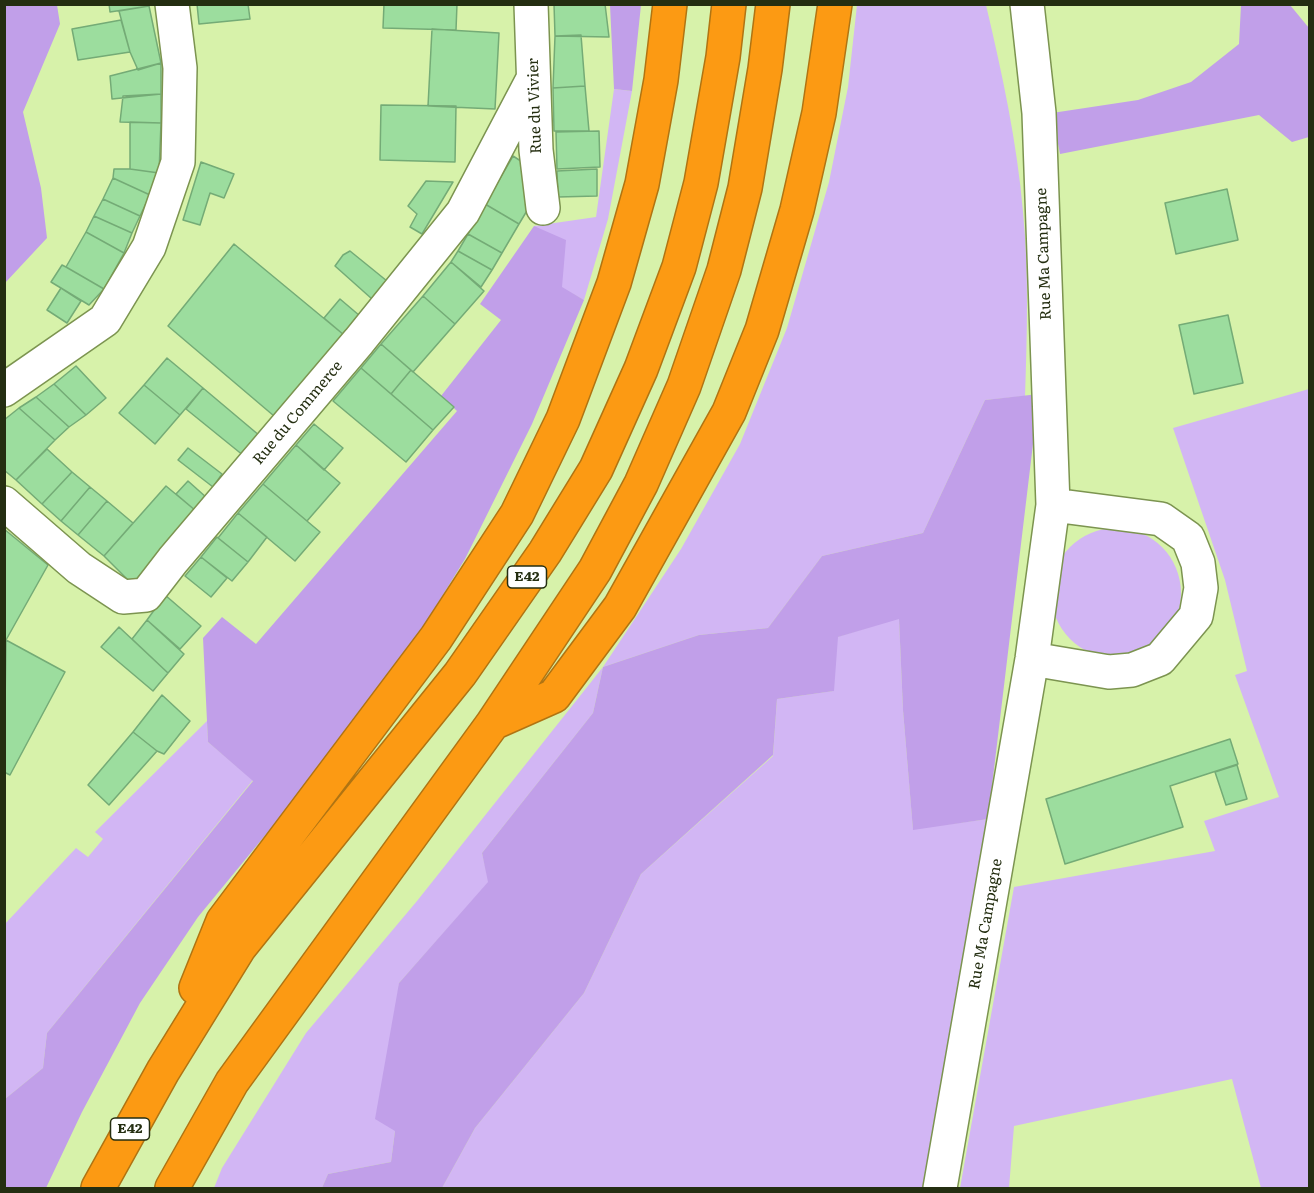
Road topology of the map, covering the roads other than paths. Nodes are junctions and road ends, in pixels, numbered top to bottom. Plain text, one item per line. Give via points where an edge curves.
1 (172, 4) edge
2 (531, 4) edge
3 (670, 4) edge
4 (729, 4) edge
5 (773, 4) edge
6 (835, 4) edge
7 (1027, 4) edge
8 (534, 79) junction
9 (543, 208) dead end
10 (4, 390) edge
11 (4, 503) edge
12 (1053, 505) junction
13 (1032, 659) junction
14 (493, 723) junction
15 (163, 1071) junction
16 (98, 1188) edge
17 (172, 1188) edge
18 (940, 1188) edge

1 - 10 street via 180,68 178,162 149,247 105,320
2 - 8 street, Rue du Vivier
3 - 15 highway via 642,184 614,283 563,419 517,514 436,638 223,921
4 - 15 highway, E42 via 701,183 679,267 641,369 596,469 460,674 239,948
5 - 14 highway via 745,188 724,270 684,386 641,484 595,570
6 - 14 highway via 819,113 797,210 762,330 729,412 620,607 554,696
7 - 12 street, Rue Ma Campagne via 1039,113
8 - 9 street, Rue du Vivier
8 - 11 street, Rue du Commerce via 463,212 146,595 123,597 79,568
12 - 13 street, Rue Ma Campagne
12 - 13 street via 1161,519 1188,538 1198,563 1201,588 1196,616 1160,659 1132,670 1109,672
13 - 18 street, Rue Ma Campagne
14 - 17 highway via 232,1082
15 - 16 highway, E42

